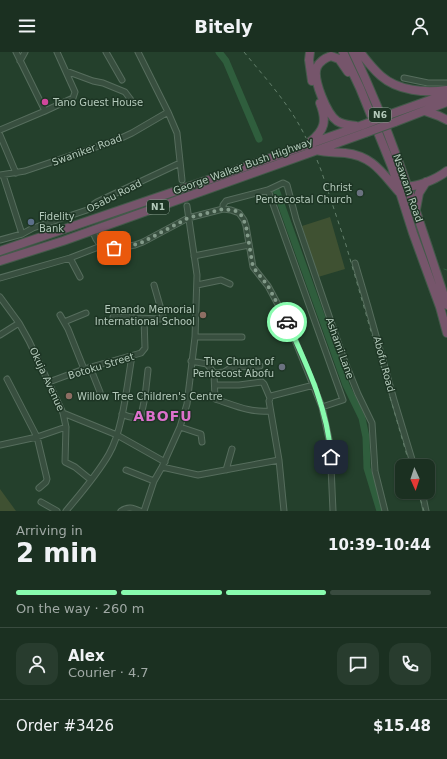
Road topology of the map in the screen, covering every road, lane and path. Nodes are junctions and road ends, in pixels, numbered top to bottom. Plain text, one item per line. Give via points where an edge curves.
1 (16, 52) edge
2 (26, 52) edge
3 (57, 52) edge
4 (106, 52) edge
5 (138, 52) edge
6 (310, 52) edge
7 (325, 52) edge
8 (343, 52) edge
9 (348, 52) edge
10 (353, 52) edge
11 (360, 52) edge
12 (20, 61) junction
13 (66, 71) junction
14 (310, 71) junction
15 (404, 78) dead end
16 (122, 80) dead end
17 (447, 83) edge
18 (370, 87) junction
19 (360, 88) junction
20 (447, 90) edge
21 (447, 94) edge
22 (131, 100) dead end
23 (447, 102) edge
24 (45, 111) junction
25 (425, 111) junction
26 (168, 112) junction
27 (393, 118) junction
28 (447, 120) edge
29 (362, 128) junction
30 (0, 130) edge
31 (0, 135) edge
32 (308, 144) junction
33 (316, 150) junction
34 (180, 163) junction
35 (447, 167) edge
36 (447, 171) edge
37 (16, 173) junction
38 (2, 175) edge
39 (182, 180) dead end
40 (403, 182) junction
41 (426, 182) junction
42 (268, 190) junction
43 (402, 196) junction
44 (187, 206) dead end
45 (92, 208) junction
46 (223, 209) junction
47 (416, 211) junction
48 (97, 218) junction
49 (188, 218) junction
50 (92, 230) junction
51 (22, 234) junction
52 (0, 240) edge
53 (249, 245) junction
54 (101, 246) junction
55 (0, 251) edge
56 (194, 256) junction
57 (70, 258) junction
58 (0, 261) edge
59 (355, 263) dead end
60 (80, 277) dead end
61 (0, 278) edge
62 (230, 284) dead end
63 (154, 285) dead end
64 (198, 285) junction
65 (0, 297) edge
66 (447, 304) edge
67 (86, 313) dead end
68 (60, 315) dead end
69 (113, 317) dead end
70 (144, 319) junction
71 (64, 322) junction
72 (19, 323) junction
73 (447, 333) edge
74 (0, 335) edge
75 (195, 337) junction
76 (242, 337) dead end
77 (132, 356) junction
78 (191, 361) junction
79 (260, 366) dead end
80 (90, 367) junction
81 (84, 369) junction
82 (148, 370) dead end
83 (214, 373) junction
84 (7, 379) dead end
85 (50, 382) junction
86 (215, 385) junction
87 (314, 385) junction
88 (100, 392) dead end
89 (270, 398) junction
90 (322, 407) junction
91 (270, 411) junction
92 (63, 413) junction
93 (122, 414) junction
94 (66, 427) junction
95 (180, 427) junction
96 (116, 435) junction
97 (37, 437) junction
98 (202, 442) dead end
99 (0, 445) edge
100 (232, 449) dead end
101 (412, 459) edge
102 (279, 460) junction
103 (164, 464) junction
104 (126, 470) dead end
105 (226, 470) junction
106 (91, 480) junction
107 (154, 481) junction
108 (39, 488) dead end
109 (423, 499) edge
110 (41, 502) dead end
111 (57, 511) edge
112 (66, 511) edge
113 (121, 511) edge
114 (140, 511) edge
115 (144, 511) edge
116 (284, 511) edge
117 (333, 511) edge
118 (386, 511) edge
119 (426, 511) edge

1 - 12 street
2 - 12 street
3 - 13 street
4 - 16 street
5 - 26 street
6 - 14 highway
7 - 14 highway via 315,61
8 - 19 highway, Nsawam Road / N6
9 - 18 highway
10 - 18 highway, Nsawam Road / N6
11 - 20 highway via 380,76 389,82 420,91
12 - 24 street
13 - 22 street via 125,92
13 - 24 street via 75,92 74,97
14 - 32 highway via 324,123 322,130
15 - 17 street via 428,83
18 - 40 highway, Nsawam Road / N6
19 - 29 highway via 343,63 335,57 325,58 317,66 316,77 321,95 332,116 342,124
19 - 40 highway, Nsawam Road / N6
21 - 27 highway, George Walker Bush Highway / N1
23 - 25 highway, George Walker Bush Highway / N1
24 - 30 street
25 - 27 highway, George Walker Bush Highway / N1
25 - 28 highway
26 - 34 street via 176,133
26 - 37 street, Swaniker Road via 117,140
27 - 29 highway, George Walker Bush Highway / N1, bridge
29 - 32 highway, George Walker Bush Highway / N1
29 - 33 highway, George Walker Bush Highway / N1
31 - 37 street
32 - 48 highway, George Walker Bush Highway / N1 via 241,162 226,168 217,177
33 - 43 highway via 346,153 369,160 384,173
33 - 50 highway, George Walker Bush Highway / N1
34 - 39 street
34 - 45 street, Osabu Road via 97,202
35 - 40 highway via 422,179
36 - 41 highway
37 - 38 street, Swaniker Road
38 - 51 street
40 - 41 highway
40 - 43 highway, Nsawam Road / N6
40 - 47 highway, Nsawam Road / N6
41 - 47 highway via 419,193
42 - 46 street via 226,201
42 - 90 street via 343,400
42 - 118 street, Ashami Lane via 283,183 287,185 343,357 372,423 375,471
43 - 73 highway, Nsawam Road / N6
44 - 49 street
45 - 48 street
45 - 51 street, Osabu Road
46 - 49 street
46 - 53 street via 236,211 242,216
47 - 66 highway, Nsawam Road / N6
48 - 55 highway, George Walker Bush Highway / N1
49 - 54 street via 135,245 119,248
49 - 56 street
50 - 54 street
50 - 58 highway, George Walker Bush Highway / N1
51 - 52 street, Osabu Road
53 - 56 street
53 - 87 street via 253,267 268,286 288,323
54 - 57 street
56 - 64 street
57 - 60 street
57 - 61 street
59 - 101 street, Abofu Road
62 - 64 street via 221,280
63 - 70 street via 162,316 159,319
64 - 75 street
65 - 72 street, Okuja Avenue
67 - 71 street
68 - 71 street
69 - 70 street
70 - 77 street, Botoku Street via 144,351
71 - 81 street
72 - 74 street
72 - 85 street, Okuja Avenue
75 - 76 street
75 - 78 street
77 - 80 street, Botoku Street
77 - 93 street
78 - 83 street via 208,364
78 - 95 street via 186,404
79 - 83 street via 232,367 224,372
80 - 81 street, Botoku Street
80 - 88 street
81 - 85 street, Botoku Street
82 - 93 street via 140,416 128,417
83 - 86 street
84 - 97 street
85 - 92 street, Okuja Avenue
86 - 89 street via 262,382
86 - 91 street via 215,399 252,411
87 - 89 street
87 - 90 street
89 - 91 street
90 - 117 street via 330,444
91 - 102 street
92 - 94 street, Okuja Avenue
92 - 96 street
93 - 96 street
94 - 97 street
94 - 106 street, Okuja Avenue via 65,462 75,466
95 - 98 street via 201,434
95 - 103 street
96 - 103 street
96 - 106 street via 110,453
97 - 99 street
97 - 108 street via 47,479
100 - 105 street
102 - 105 street
102 - 116 street
103 - 105 street via 198,475
103 - 107 street
104 - 107 street
106 - 112 street
107 - 115 street
109 - 119 street
110 - 111 street
113 - 114 street via 132,507

